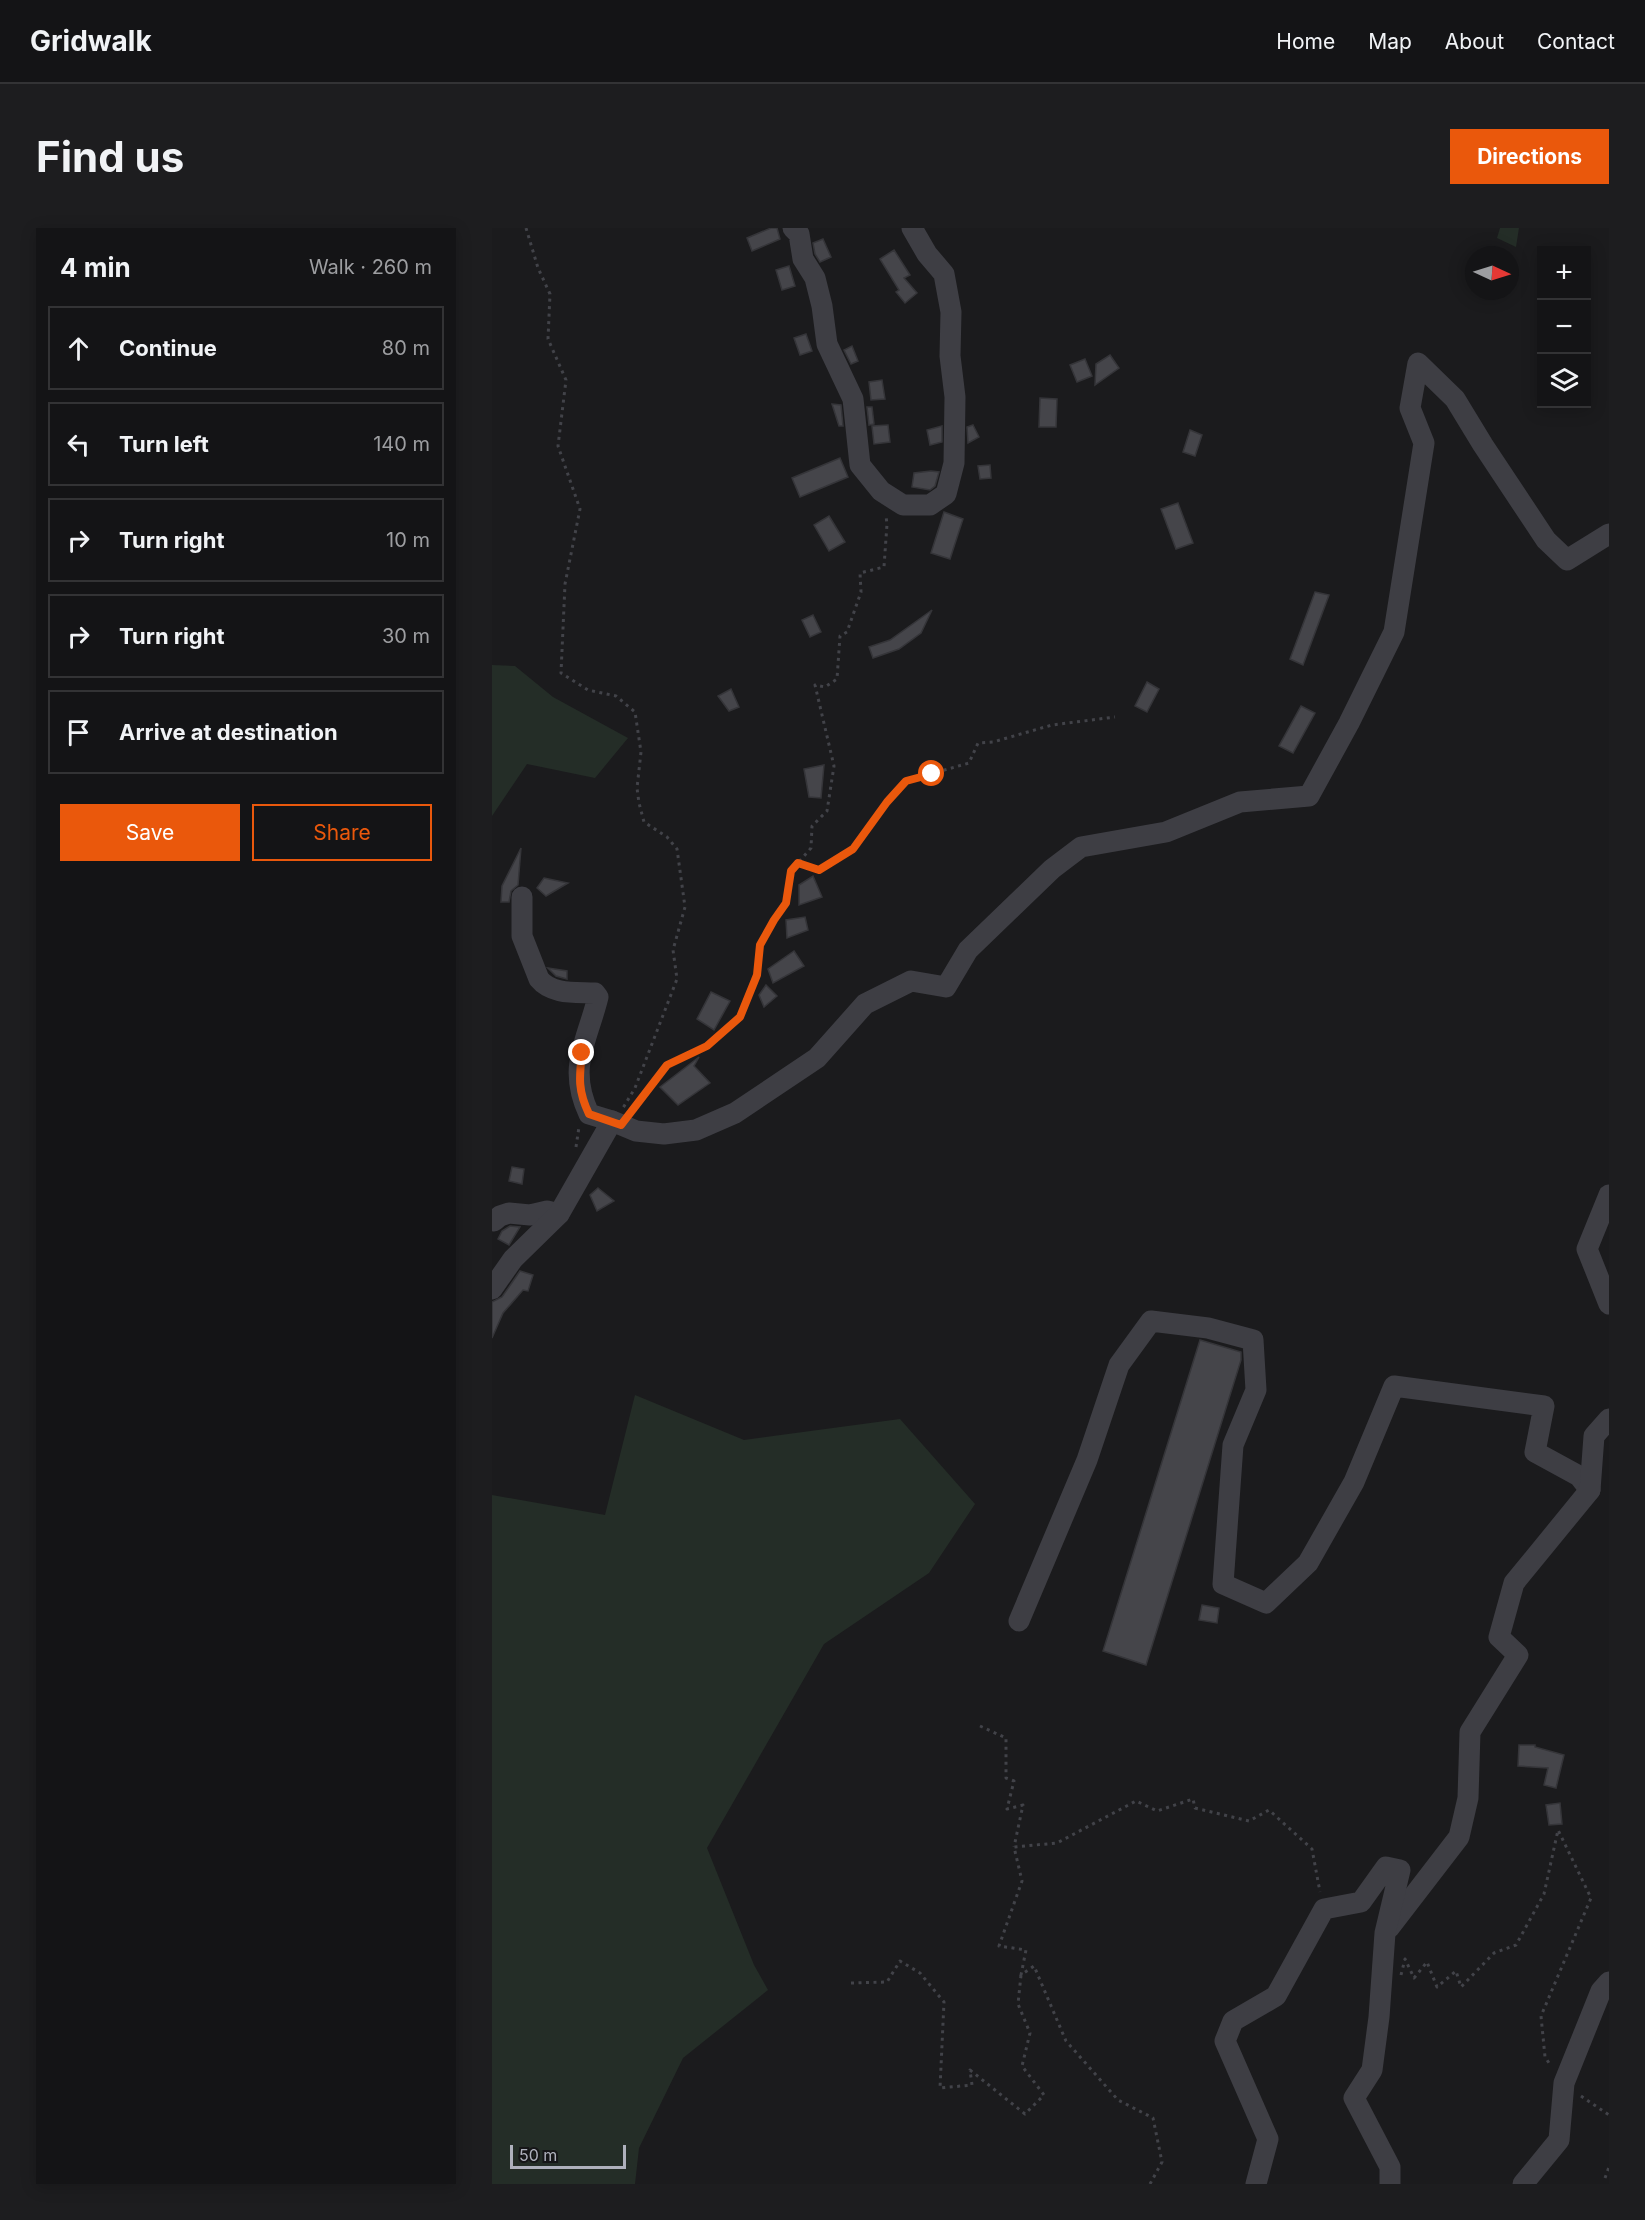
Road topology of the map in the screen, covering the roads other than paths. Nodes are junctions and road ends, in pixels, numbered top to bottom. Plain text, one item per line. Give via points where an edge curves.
1 (794, 228) edge
2 (912, 228) edge
3 (1609, 534) edge
4 (522, 897) dead end
5 (617, 1123) junction
6 (1609, 1196) edge
7 (559, 1214) junction
8 (494, 1221) dead end
9 (492, 1289) edge
10 (1609, 1304) edge
11 (1609, 1419) edge
12 (1590, 1490) junction
13 (1019, 1621) dead end
14 (1385, 1933) junction
15 (1609, 1982) edge
16 (1256, 2184) edge
17 (1390, 2184) edge
18 (1523, 2184) edge

1 - 2 street via 799,234 803,259 815,278 827,344 853,399 860,465 881,491 903,505 930,505 946,494 954,464 951,312 944,274
3 - 5 street via 1567,560 1546,540 1455,399 1419,363 1410,408 1424,443 1394,632 1309,796 1240,802 1166,832 1081,847 1052,869 968,950 945,987 911,981 865,1004 817,1058 735,1113 696,1130 664,1134 636,1131
4 - 5 street via 522,936 539,979 557,991 595,993 598,997 582,1053 580,1095 589,1114
5 - 7 street
6 - 10 street via 1587,1249
7 - 8 street via 509,1213
7 - 9 street via 513,1259
11 - 12 street via 1594,1437
12 - 13 street via 1579,1476 1535,1452 1544,1406 1394,1386 1354,1482 1308,1563 1266,1603 1223,1584 1233,1445 1256,1390 1253,1340 1209,1328 1151,1321 1119,1365 1087,1460
12 - 14 street via 1514,1583 1499,1637 1518,1655 1470,1732 1468,1798 1459,1836
14 - 16 street via 1400,1870 1386,1867 1361,1902 1324,1909 1276,1996 1233,2021 1225,2041 1268,2139
14 - 17 street via 1371,2070 1354,2098 1390,2167
15 - 18 street via 1601,1991 1564,2083 1559,2140

